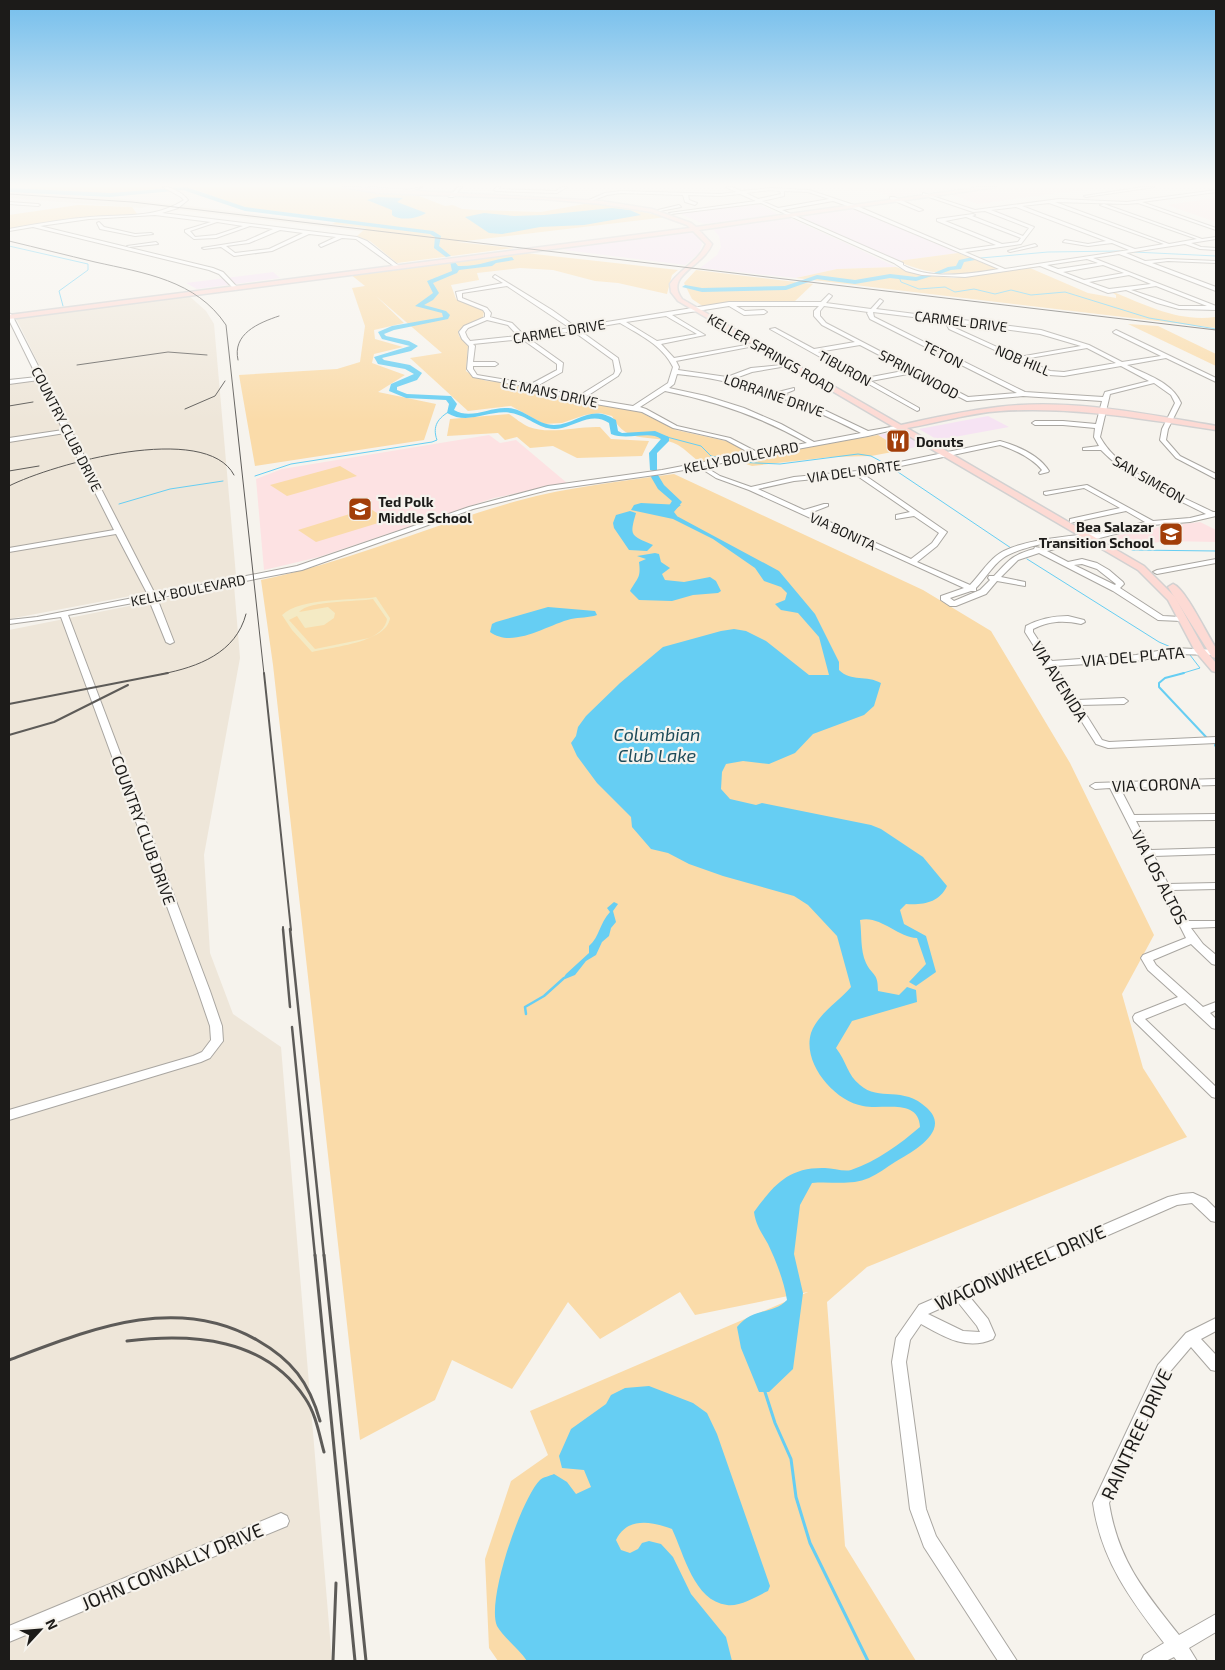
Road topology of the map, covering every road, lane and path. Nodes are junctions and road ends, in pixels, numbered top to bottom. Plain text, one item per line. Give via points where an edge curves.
1 (193, 265) edge
2 (404, 265) edge
3 (405, 265) edge
4 (694, 265) edge
5 (695, 265) edge
6 (899, 265) edge
7 (992, 265) edge
8 (1037, 265) edge
9 (1044, 265) edge
10 (1097, 265) edge
11 (1105, 265) edge
12 (1152, 265) edge
13 (1209, 265) edge
14 (396, 266) junction
15 (1031, 266) joint
16 (1214, 269) dead end
17 (1004, 270) junction
18 (1056, 271) junction
19 (1129, 274) junction
20 (495, 276) dead end
21 (1083, 281) junction
22 (507, 284) junction
23 (1156, 284) junction
24 (231, 287) junction
25 (1127, 289) junction
26 (1216, 289) edge
27 (675, 294) junction
28 (684, 294) junction
29 (829, 296) dead end
30 (880, 301) dead end
31 (729, 304) junction
32 (822, 304) junction
33 (1215, 308) edge
34 (698, 309) junction
35 (929, 309) dead end
36 (872, 310) junction
37 (764, 312) dead end
38 (666, 314) junction
39 (9, 316) edge
40 (924, 316) junction
41 (487, 318) junction
42 (948, 319) junction
43 (620, 321) junction
44 (1036, 324) dead end
45 (572, 329) junction
46 (773, 329) dead end
47 (1026, 329) junction
48 (1116, 332) dead end
49 (1020, 333) dead end
50 (524, 337) junction
51 (469, 342) junction
52 (656, 343) junction
53 (861, 343) junction
54 (1087, 346) junction
55 (746, 347) dead end
56 (814, 351) junction
57 (1168, 356) junction
58 (1017, 359) junction
59 (674, 360) junction
60 (470, 364) junction
61 (495, 364) dead end
62 (1121, 364) junction
63 (779, 366) dead end
64 (913, 371) junction
65 (676, 372) junction
66 (41, 378) junction
67 (729, 378) junction
68 (866, 380) junction
69 (1216, 380) edge
70 (1155, 381) junction
71 (9, 382) edge
72 (532, 386) junction
73 (666, 389) junction
74 (792, 389) dead end
75 (777, 394) junction
76 (1023, 394) junction
77 (578, 399) junction
78 (1105, 399) junction
79 (635, 408) junction
80 (917, 409) dead end
81 (1103, 413) junction
82 (1035, 423) dead end
83 (1169, 423) junction
84 (1098, 426) junction
85 (906, 427) junction
86 (1216, 428) edge
87 (67, 431) junction
88 (1216, 432) edge
89 (868, 434) junction
90 (9, 440) edge
91 (814, 444) junction
92 (1102, 448) junction
93 (1085, 449) dead end
94 (756, 454) junction
95 (953, 455) junction
96 (705, 469) dead end
97 (857, 473) junction
98 (1042, 473) dead end
99 (1216, 477) edge
100 (751, 489) junction
101 (1018, 493) junction
102 (1046, 493) dead end
103 (826, 505) dead end
104 (1127, 509) junction
105 (804, 513) junction
106 (916, 513) junction
107 (1215, 514) edge
108 (899, 517) dead end
109 (1073, 521) junction
110 (1152, 523) junction
111 (118, 531) junction
112 (1091, 536) junction
113 (1030, 545) junction
114 (9, 550) edge
115 (1039, 550) junction
116 (1216, 561) edge
117 (911, 562) junction
118 (1068, 564) junction
119 (1157, 572) junction
120 (983, 577) junction
121 (996, 579) junction
122 (1022, 584) dead end
123 (971, 588) junction
124 (1116, 589) junction
125 (983, 592) junction
126 (153, 597) junction
127 (64, 614) junction
128 (37, 619) junction
129 (1181, 619) junction
130 (9, 622) edge
131 (1081, 622) dead end
132 (9, 626) edge
133 (170, 642) dead end
134 (1200, 651) junction
135 (1215, 653) edge
136 (1050, 664) junction
137 (1216, 669) edge
138 (1124, 701) dead end
139 (1076, 703) junction
140 (1216, 740) edge
141 (1216, 782) edge
142 (1095, 786) dead end
143 (1114, 786) junction
144 (1216, 817) edge
145 (1130, 818) junction
146 (1216, 851) edge
147 (1148, 853) junction
148 (1216, 886) edge
149 (1165, 887) junction
150 (1216, 924) edge
151 (1185, 925) junction
152 (1192, 940) junction
153 (1216, 961) edge
154 (1186, 998) junction
155 (1216, 1006) edge
156 (1202, 1012) junction
157 (1216, 1025) edge
158 (1216, 1094) edge
159 (9, 1115) edge
160 (1216, 1217) edge
161 (959, 1294) junction
162 (918, 1316) junction
163 (1216, 1324) edge
164 (1191, 1337) junction
165 (1216, 1365) edge
166 (281, 1521) dead end
167 (1216, 1623) edge
168 (9, 1634) edge
169 (1178, 1647) junction
170 (1008, 1661) edge
171 (1150, 1661) edge
172 (1188, 1661) edge

1 - 24 street via 214,274
2 - 14 main road
3 - 14 main road
4 - 27 main road via 676,278 673,284
5 - 28 main road via 680,284
6 - 17 street via 928,275 956,276
7 - 17 street
8 - 15 street
9 - 18 street
10 - 18 street
11 - 19 street
12 - 26 street
13 - 16 street
14 - 24 main road
15 - 17 street
18 - 21 street
19 - 21 street
19 - 23 street
20 - 22 street
21 - 25 street via 1108,291
22 - 41 street via 459,292 460,298 485,309
22 - 45 street
23 - 25 street
23 - 33 street
24 - 39 main road
25 - 33 street via 1189,310
27 - 28 main road
27 - 34 main road, KELLER SPRINGS ROAD
28 - 34 main road, KELLER SPRINGS ROAD
29 - 32 street
30 - 36 street
31 - 32 street, CARMEL DRIVE
31 - 34 street, CARMEL DRIVE
31 - 37 street via 744,313
32 - 36 street, CARMEL DRIVE
32 - 53 street, SPRINGWOOD via 817,311 820,320
34 - 38 street, CARMEL DRIVE
34 - 85 main road, KELLER SPRINGS ROAD
35 - 40 street
36 - 40 street, CARMEL DRIVE
36 - 76 street, TETON via 872,318
38 - 43 street, CARMEL DRIVE
38 - 52 street via 702,335
39 - 66 street, COUNTRY CLUB DRIVE
40 - 42 street, CARMEL DRIVE
41 - 50 street via 510,324
41 - 51 street via 463,330 462,336
42 - 47 street, CARMEL DRIVE
42 - 58 street, NOB HILL via 951,328
43 - 45 street, CARMEL DRIVE
43 - 52 street
44 - 47 street
45 - 50 street, CARMEL DRIVE
45 - 77 street via 616,359 618,371 606,384
46 - 56 street, TIBURON
47 - 49 street
47 - 54 street, CARMEL DRIVE
48 - 57 street
50 - 51 street, CARMEL DRIVE
50 - 72 street via 561,367 556,374
51 - 60 street via 472,346
52 - 59 street
53 - 56 street
53 - 64 street, SPRINGWOOD
54 - 58 street
54 - 62 street, CARMEL DRIVE
55 - 59 street
56 - 68 street, TIBURON
57 - 62 street, NOB HILL
57 - 69 street
58 - 62 street, NOB HILL via 1053,374
59 - 65 street
60 - 61 street
60 - 72 street, LE MANS DRIVE via 471,372 482,378
62 - 70 street, CARMEL DRIVE
63 - 67 street via 751,370
64 - 68 street
64 - 76 street, SPRINGWOOD via 967,399
65 - 67 street, LORRAINE DRIVE
65 - 73 street
66 - 71 street
66 - 87 street, COUNTRY CLUB DRIVE
67 - 75 street, LORRAINE DRIVE
68 - 80 street, TIBURON
70 - 78 street via 1113,390
70 - 83 street, CARMEL DRIVE via 1178,399
72 - 77 street, LE MANS DRIVE
73 - 79 street
73 - 91 street via 696,395 757,416
74 - 75 street
75 - 89 street, LORRAINE DRIVE via 836,416
76 - 78 street, SPRINGWOOD
77 - 79 street, LE MANS DRIVE
78 - 81 street
79 - 94 street, LE MANS DRIVE via 683,430 734,441
81 - 83 main road, KELLY BOULEVARD
81 - 84 street
81 - 85 main road, KELLY BOULEVARD via 1038,410 965,416
82 - 84 street
83 - 86 main road, KELLY BOULEVARD
83 - 88 main road, KELLY BOULEVARD
83 - 99 street, CARMEL DRIVE via 1163,434 1166,446 1178,457
84 - 92 street, SAN SIMEON via 1096,436
85 - 89 street, KELLY BOULEVARD
85 - 95 main road, KELLER SPRINGS ROAD
87 - 90 street
87 - 111 street, COUNTRY CLUB DRIVE
89 - 91 street, KELLY BOULEVARD
91 - 94 street, KELLY BOULEVARD
92 - 93 street
92 - 107 street, SAN SIMEON via 1129,470
94 - 126 street, KELLY BOULEVARD via 513,496 346,555
95 - 97 street, VIA DEL NORTE
95 - 98 street, VIA DEL NORTE via 1004,444 1043,465 1046,471
95 - 101 main road, KELLER SPRINGS ROAD
96 - 100 street, VIA BONITA
97 - 100 street, VIA DEL NORTE via 794,479
97 - 106 street
100 - 105 street, VIA BONITA
101 - 109 main road, KELLER SPRINGS ROAD
101 - 112 main road, KELLER SPRINGS ROAD
102 - 104 street via 1085,486
103 - 105 street
104 - 109 street
104 - 110 street
105 - 117 street, VIA BONITA
106 - 108 street
106 - 117 street via 944,534 924,556
107 - 110 street
109 - 112 main road, KELLER SPRINGS ROAD
110 - 112 street
111 - 114 street
111 - 126 street, COUNTRY CLUB DRIVE
112 - 113 street
112 - 115 street
112 - 119 main road, KELLER SPRINGS ROAD
112 - 129 main road, KELLER SPRINGS ROAD via 1150,575 1172,599
113 - 115 street
113 - 120 street via 1004,553
115 - 118 street
115 - 121 street via 1015,558
116 - 119 street
117 - 123 street, VIA BONITA
118 - 124 street
118 - 124 street via 1081,560 1096,564 1118,581 1120,584
119 - 135 main road, KELLER SPRINGS ROAD via 1182,598 1201,635
120 - 121 street
120 - 123 street
121 - 122 street
121 - 125 street
123 - 125 street, VIA BONITA
123 - 125 street via 944,598 953,604
124 - 129 street via 1161,618
126 - 127 street, KELLY BOULEVARD
126 - 133 street, COUNTRY CLUB DRIVE
127 - 128 street, KELLY BOULEVARD
127 - 159 street, COUNTRY CLUB DRIVE via 204,991 216,1026 217,1041 197,1059
128 - 130 street, KELLY BOULEVARD
128 - 132 street, KELLY BOULEVARD
129 - 134 main road, KELLER SPRINGS ROAD
131 - 136 street, VIA AVENIDA via 1063,618 1029,628
134 - 135 street, VIA DEL PLATA
134 - 136 street, VIA DEL PLATA
134 - 137 main road, KELLER SPRINGS ROAD
136 - 139 street, VIA AVENIDA
138 - 139 street
139 - 140 street, VIA AVENIDA via 1099,742 1113,745
141 - 143 street, VIA CORONA
142 - 143 street, VIA CORONA
143 - 145 street, VIA LOS ALTOS
144 - 145 street
145 - 147 street, VIA LOS ALTOS
146 - 147 street
147 - 149 street, VIA LOS ALTOS
148 - 149 street
149 - 151 street, VIA LOS ALTOS
150 - 151 street
151 - 152 street, VIA LOS ALTOS
152 - 153 street, VIA LOS ALTOS
152 - 154 street via 1147,958 1152,967
154 - 156 street
154 - 158 street via 1147,1012 1139,1017 1140,1021
155 - 156 street
156 - 157 street
160 - 161 street, WAGONWHEEL DRIVE via 1196,1197 1187,1196
161 - 162 street, WAGONWHEEL DRIVE via 924,1309
161 - 162 street via 986,1329 988,1334 981,1340 969,1340
162 - 170 street, WAGONWHEEL DRIVE via 903,1338 899,1362 918,1508 930,1541
163 - 164 street, RAINTREE DRIVE
164 - 165 street
164 - 169 street, RAINTREE DRIVE via 1156,1380 1101,1502 1102,1522 1111,1550 1125,1575
166 - 168 street, JOHN CONNALLY DRIVE
167 - 169 street
169 - 171 street
169 - 172 street, RAINTREE DRIVE

